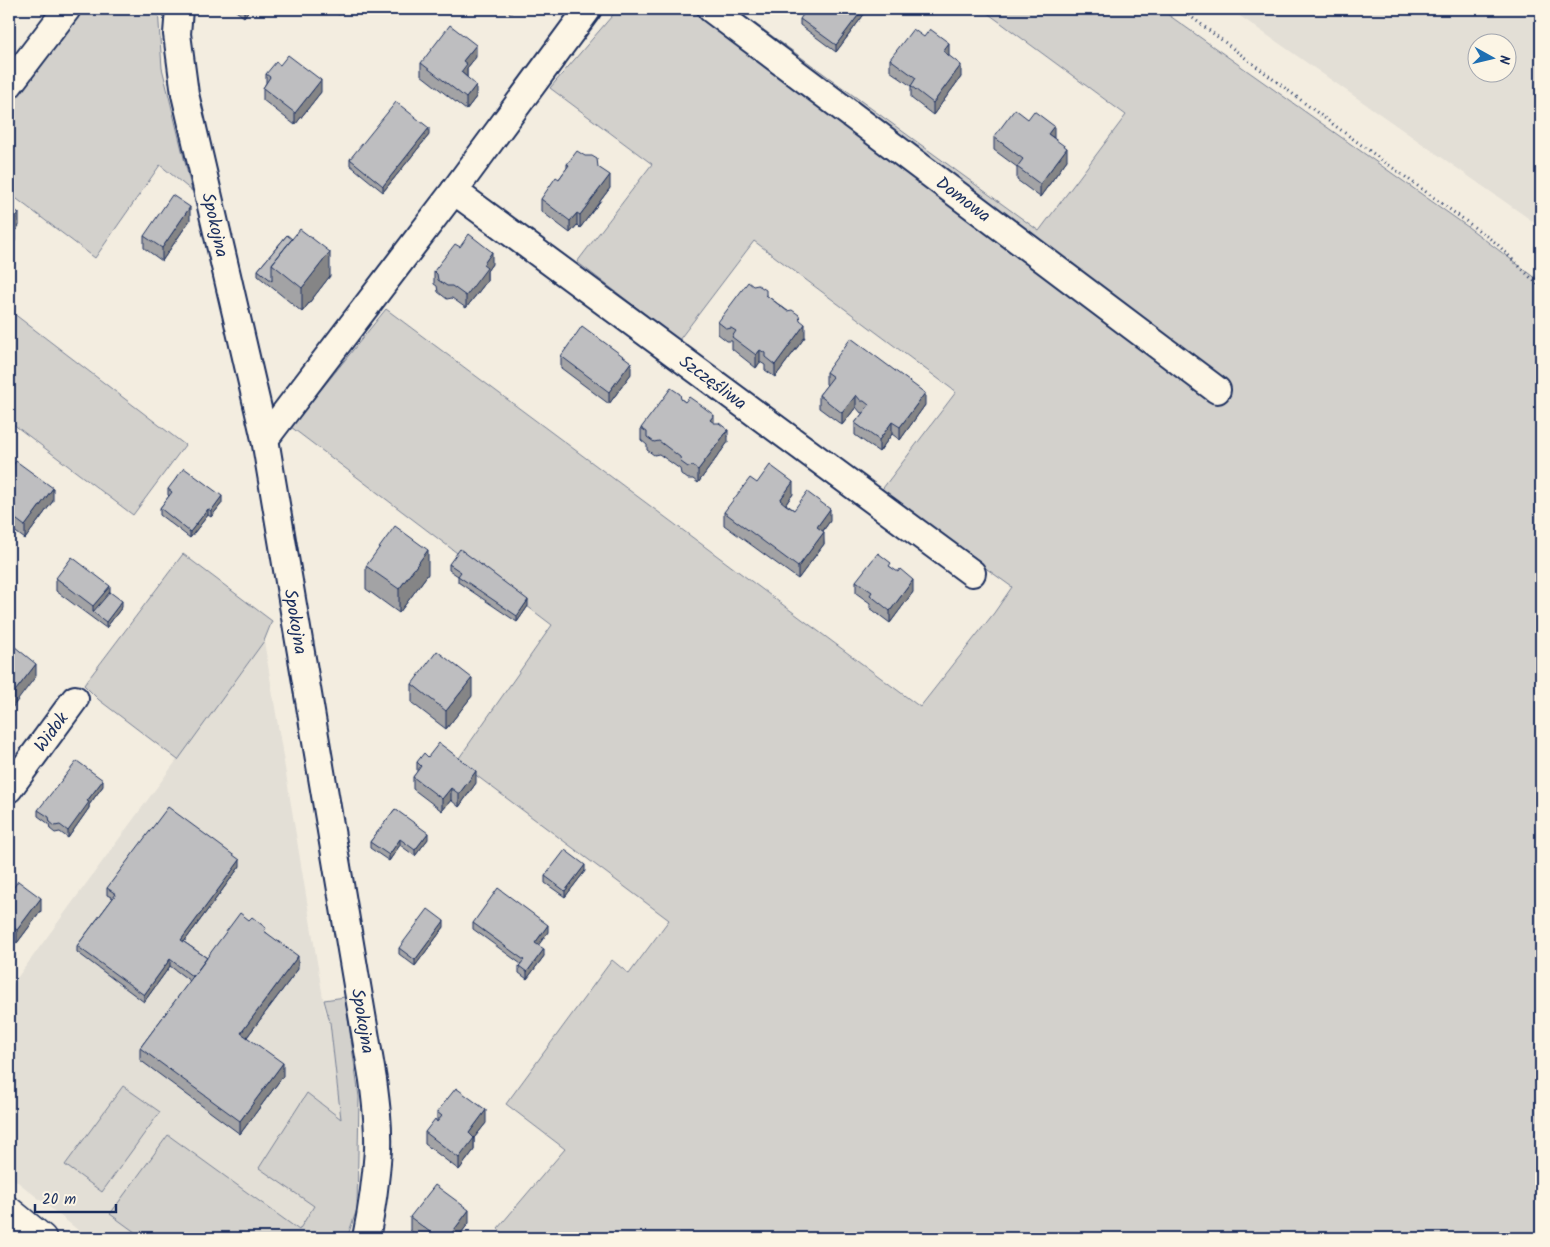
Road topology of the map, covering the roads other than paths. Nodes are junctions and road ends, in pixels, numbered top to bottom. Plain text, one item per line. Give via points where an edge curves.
1 (67, 9) edge
2 (179, 9) edge
3 (588, 9) edge
4 (711, 9) edge
5 (9, 84) edge
6 (454, 191) junction
7 (1217, 390) dead end
8 (264, 439) junction
9 (972, 573) dead end
10 (75, 699) dead end
11 (9, 789) edge
12 (9, 1211) edge
13 (42, 1238) edge
14 (366, 1238) edge

1 - 5 street
2 - 8 street, Spokojna via 177,34 185,94
3 - 6 street
4 - 7 street, Domowa
6 - 8 street
6 - 9 street, Szczęśliwa
8 - 14 street, Spokojna via 374,1080 378,1149
10 - 11 street, Widok
12 - 13 street

